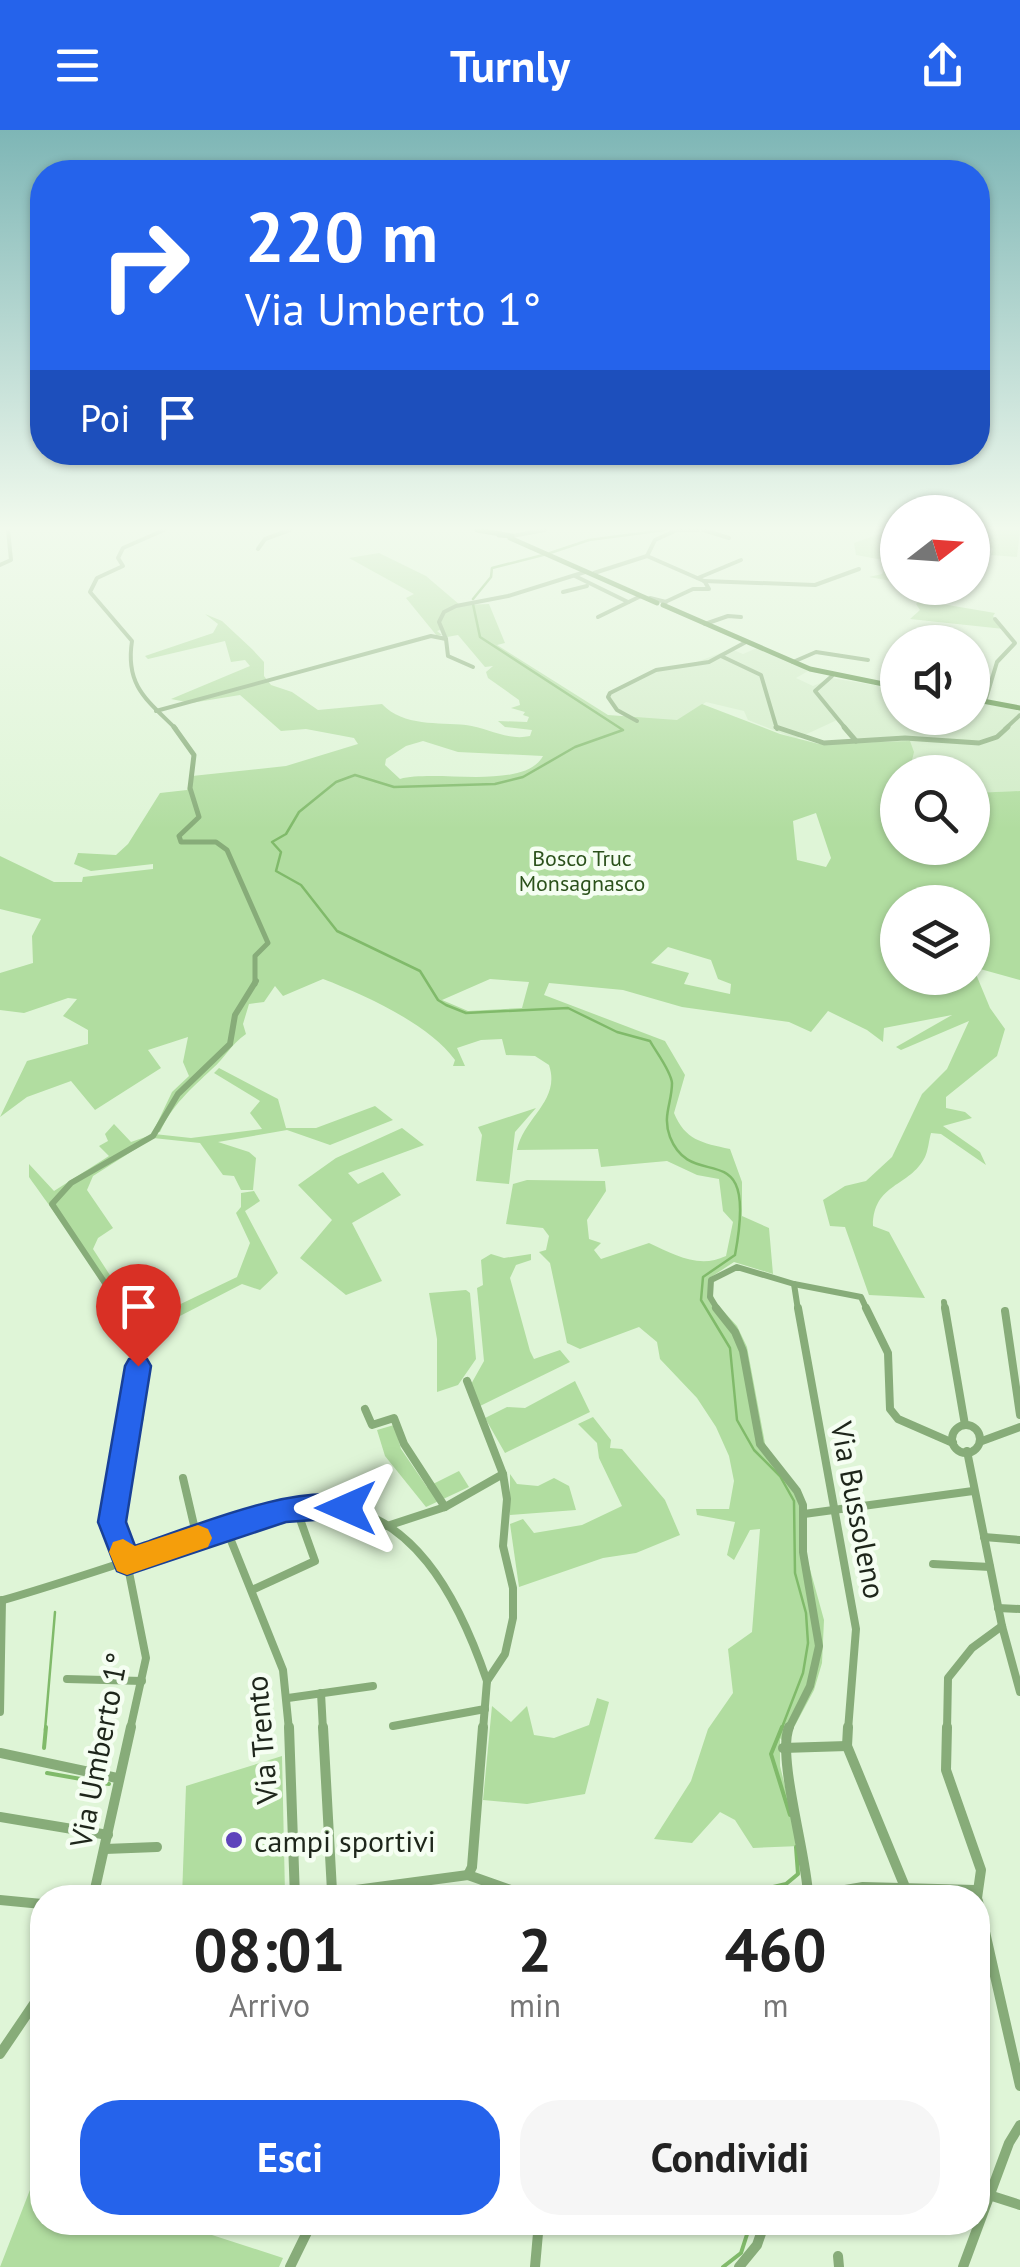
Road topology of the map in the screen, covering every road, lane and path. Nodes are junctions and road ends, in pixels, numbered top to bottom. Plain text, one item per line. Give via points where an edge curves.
1 (122, 630) edge
2 (443, 630) edge
3 (718, 630) edge
4 (446, 638) junction
5 (746, 642) junction
6 (1017, 645) edge
7 (721, 656) junction
8 (868, 660) dead end
9 (793, 662) junction
10 (474, 667) dead end
11 (832, 676) junction
12 (880, 684) edge
13 (990, 685) edge
14 (990, 703) edge
15 (1020, 708) edge
16 (154, 712) junction
17 (1020, 715) edge
18 (637, 721) dead end
19 (856, 741) junction
20 (794, 1284) junction
21 (944, 1302) dead end
22 (1005, 1311) dead end
23 (466, 1382) dead end
24 (366, 1409) dead end
25 (1020, 1415) edge
26 (964, 1426) junction
27 (1020, 1428) edge
28 (982, 1442) junction
29 (953, 1443) junction
30 (967, 1452) junction
31 (502, 1474) junction
32 (183, 1478) dead end
33 (973, 1490) junction
34 (444, 1507) junction
35 (296, 1508) junction
36 (834, 1511) junction
37 (804, 1514) junction
38 (387, 1526) junction
39 (226, 1528) junction
40 (984, 1537) junction
41 (197, 1538) junction
42 (1020, 1540) edge
43 (127, 1562) junction
44 (932, 1564) dead end
45 (990, 1568) junction
46 (252, 1590) junction
47 (1, 1601) edge
48 (998, 1608) junction
49 (1020, 1609) edge
50 (1002, 1626) junction
51 (66, 1679) dead end
52 (142, 1681) junction
53 (488, 1681) junction
54 (373, 1686) dead end
55 (1020, 1692) edge
56 (321, 1693) junction
57 (288, 1698) junction
58 (485, 1709) junction
59 (0, 1712) edge
60 (393, 1726) dead end
61 (847, 1746) junction
62 (783, 1748) junction
63 (0, 1753) edge
64 (117, 1778) junction
65 (0, 1817) edge
66 (108, 1835) junction
67 (157, 1847) dead end
68 (105, 1849) junction
69 (468, 1875) junction
70 (422, 1884) joint
71 (96, 1885) edge
72 (295, 1885) edge
73 (332, 1885) edge
74 (414, 1885) edge
75 (490, 1885) edge
76 (807, 1885) edge
77 (904, 1885) edge
78 (978, 1885) edge
79 (0, 1900) edge
80 (30, 1903) edge
81 (990, 1956) edge
82 (30, 2010) edge
83 (0, 2054) edge
84 (1020, 2086) edge
85 (1020, 2125) edge
86 (990, 2192) edge
87 (990, 2194) edge
88 (1020, 2206) edge
89 (306, 2235) edge
90 (537, 2235) edge
91 (760, 2235) edge
92 (974, 2235) edge
93 (290, 2267) edge
94 (535, 2267) edge
95 (739, 2267) edge
96 (963, 2267) edge

1 - 16 street via 132,641 134,681
2 - 4 street
3 - 5 street
4 - 10 street via 448,656
4 - 16 street via 432,636
5 - 7 street
5 - 9 street
6 - 13 street via 997,662
7 - 18 street via 656,670 610,693 617,710
7 - 19 street via 762,675 778,729 824,743
8 - 9 street via 816,652
9 - 11 street
11 - 12 street
11 - 19 street via 815,691
14 - 15 street
16 - 43 street, Via Umberto 1° via 177,728 196,760 190,790 199,817 181,842 216,842 227,850 268,942 255,956 259,971 250,999 235,1014 228,1048 170,1103 152,1137 78,1179 52,1204 138,1332 140,1357 112,1522
17 - 19 street via 988,742
20 - 29 street via 861,1297 888,1353 890,1409 898,1420
20 - 36 street, Via Bussoleno
20 - 37 street via 737,1267 712,1280 710,1294 741,1343 761,1446 798,1492
21 - 26 street
22 - 25 street
23 - 31 street
24 - 34 street via 372,1425 394,1418
26 - 28 street
26 - 29 street via 952,1430
27 - 28 street
28 - 30 street
29 - 30 street
30 - 33 street
31 - 34 street
31 - 53 street via 513,1618 505,1654
32 - 41 street
33 - 36 street
33 - 40 street
34 - 38 street
35 - 38 street via 346,1508
35 - 39 street
35 - 46 street via 315,1562
36 - 37 street
36 - 61 street, Via Bussoleno via 856,1628
37 - 62 street via 803,1552 821,1650
38 - 53 street via 433,1569 475,1643
39 - 41 street
39 - 46 street, Via Trento
40 - 42 street
40 - 45 street
41 - 43 street
43 - 47 street
43 - 52 street, Via Umberto 1° via 146,1658
44 - 45 street
45 - 48 street
46 - 57 street, Via Trento
47 - 59 street
48 - 49 street
48 - 50 street
50 - 55 street
50 - 78 street via 948,1678 946,1770 981,1870
51 - 52 street
52 - 64 street, Via Umberto 1°
53 - 58 street
54 - 56 street
56 - 57 street
56 - 73 street
57 - 72 street, Via Trento
58 - 60 street
58 - 69 street
61 - 62 street
61 - 77 street, Via Bussoleno
62 - 76 street
63 - 64 street
64 - 66 street, Via Umberto 1°
65 - 66 street
66 - 68 street, Via Umberto 1°
67 - 68 street
68 - 71 street, Via Umberto 1°
69 - 70 street
69 - 75 street
70 - 74 street
79 - 80 street
81 - 84 street
82 - 83 street
85 - 86 street
87 - 88 street
89 - 93 street
90 - 94 street
91 - 95 street
92 - 96 street

